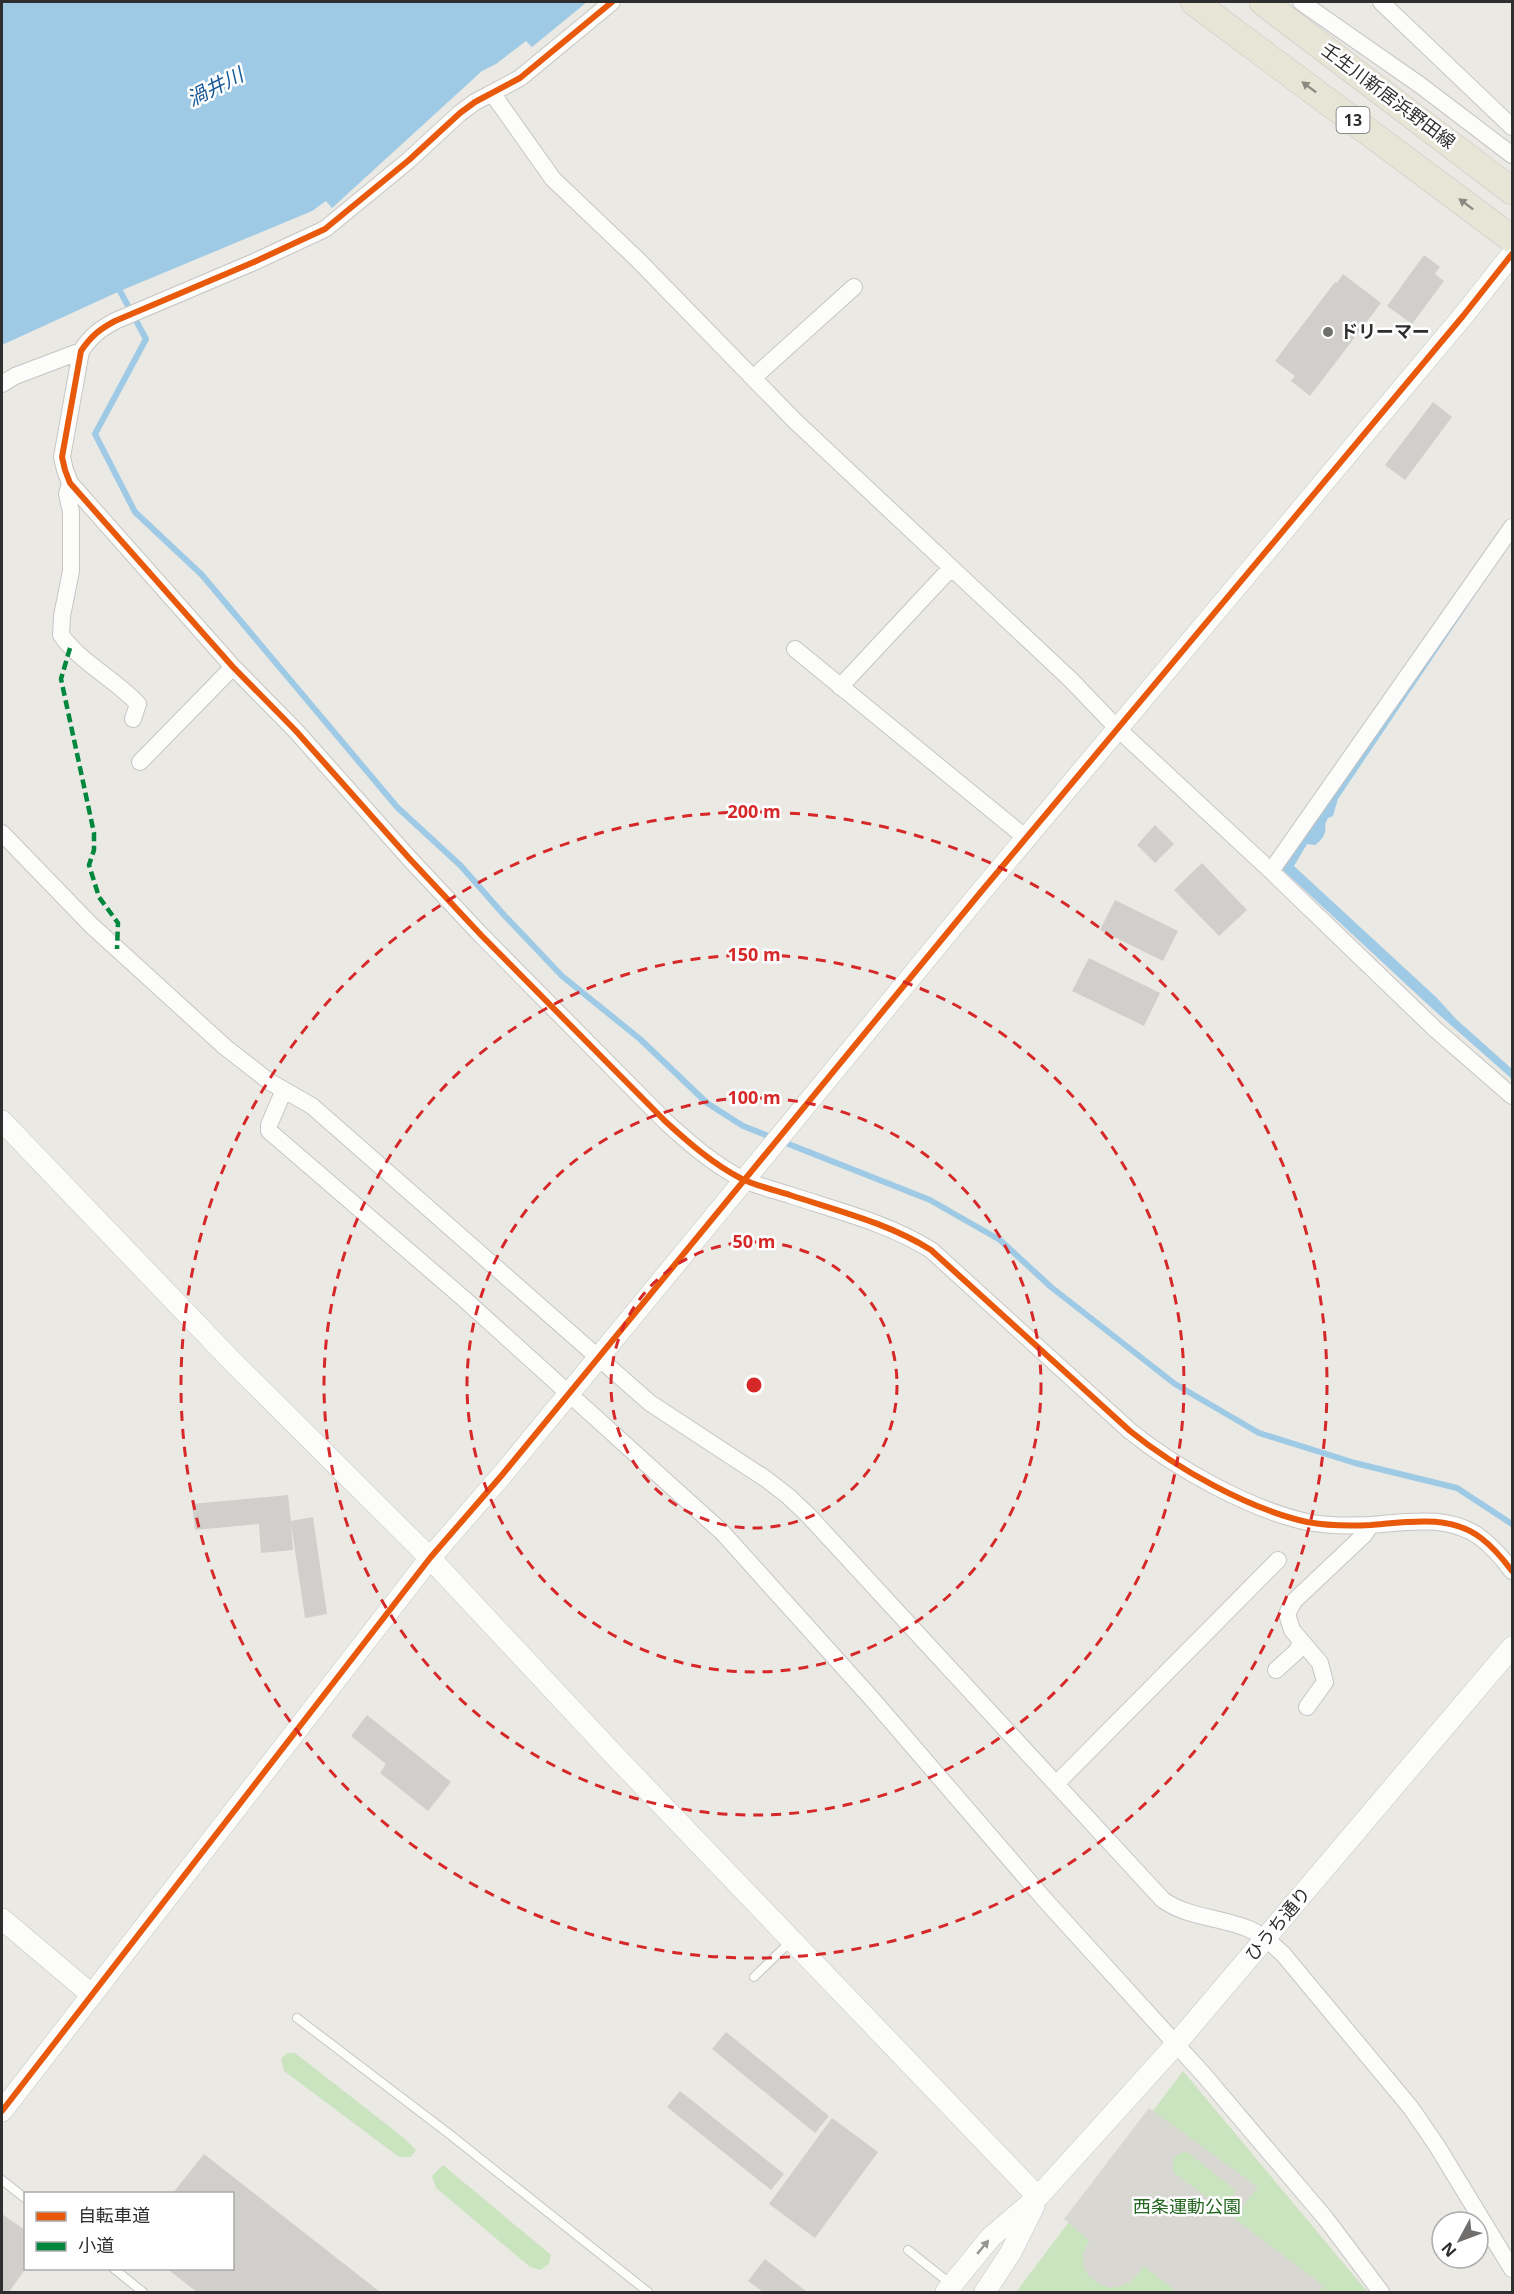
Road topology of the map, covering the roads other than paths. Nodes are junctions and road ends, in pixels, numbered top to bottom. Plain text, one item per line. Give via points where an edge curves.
1 (612, 2) edge
2 (1194, 2) edge
3 (1263, 2) edge
4 (1301, 2) edge
5 (1381, 2) edge
6 (492, 93) junction
7 (1512, 127) edge
8 (1512, 155) edge
9 (1512, 191) edge
10 (1512, 238) edge
11 (1512, 254) edge
12 (854, 287) dead end
13 (81, 351) junction
14 (753, 378) junction
15 (2, 384) edge
16 (70, 483) junction
17 (1512, 527) edge
18 (951, 568) junction
19 (795, 649) dead end
20 (233, 667) junction
21 (840, 687) junction
22 (133, 719) dead end
23 (1118, 729) junction
24 (140, 762) dead end
25 (2, 833) edge
26 (1026, 838) junction
27 (1271, 871) junction
28 (284, 1090) junction
29 (1512, 1096) edge
30 (2, 1121) edge
31 (744, 1180) junction
32 (598, 1358) junction
33 (568, 1395) junction
34 (1371, 1525) junction
35 (430, 1558) junction
36 (1278, 1560) dead end
37 (1512, 1571) edge
38 (1301, 1641) junction
39 (1512, 1647) edge
40 (1276, 1670) dead end
41 (1307, 1707) dead end
42 (1056, 1784) junction
43 (2, 1919) edge
44 (1266, 1938) junction
45 (792, 1940) junction
46 (754, 1977) dead end
47 (92, 1995) junction
48 (297, 2018) dead end
49 (1176, 2044) junction
50 (2, 2111) edge
51 (2, 2180) edge
52 (24, 2197) edge
53 (1038, 2197) junction
54 (908, 2250) dead end
55 (1512, 2269) edge
56 (115, 2270) edge
57 (949, 2289) edge
58 (143, 2292) edge
59 (648, 2292) edge
60 (985, 2292) edge
61 (1381, 2292) edge

1 - 6 street via 520,78
10 -> 2 main road, 13
3 - 9 main road, 壬生川新居浜野田線 / 13
4 - 8 street
5 - 7 street
6 - 13 street via 460,113 325,229 99,329
6 - 14 street via 554,179
11 - 23 street
12 - 14 street
13 - 15 street
13 - 16 street via 62,457
14 - 18 street
16 - 20 street
16 - 22 street via 67,494 71,512 71,571 61,635 70,648 138,704
17 - 27 street
18 - 21 street
18 - 23 street
19 - 21 street
20 - 24 street
20 - 31 street via 481,935 665,1121 714,1163
21 - 26 street
23 - 26 street
23 - 27 street
25 - 28 street via 91,926 225,1047
26 - 31 street
27 - 29 street via 1435,1029
28 - 32 street via 312,1106
28 - 33 street via 269,1125 274,1137 463,1298
30 - 35 street via 232,1361
31 - 32 street
31 - 34 street via 880,1224 916,1240 1150,1448 1196,1475 1285,1516 1338,1526
32 - 33 street
32 - 42 street via 650,1403 788,1496
33 - 35 street
33 - 49 street via 729,1540
34 - 37 street via 1423,1520 1466,1529 1494,1549
34 - 38 street via 1294,1601 1287,1614
35 - 45 street
35 - 47 street
36 - 42 street
38 - 40 street via 1297,1651
38 - 41 street via 1320,1663 1325,1682
39 - 44 street, ひうち通り
42 - 44 street via 1163,1900 1176,1909
43 - 47 street
44 - 49 street, ひうち通り
44 - 55 street via 1302,1975 1411,2108
45 - 46 lane
45 - 53 street
47 - 50 street
48 - 59 lane
49 - 53 street, ひうち通り
49 - 61 street via 1326,2219
51 - 52 lane
57 -> 53 street, ひうち通り via 991,2237
53 - 60 street, ひうち通り via 1011,2252
54 - 57 lane
56 - 58 lane

